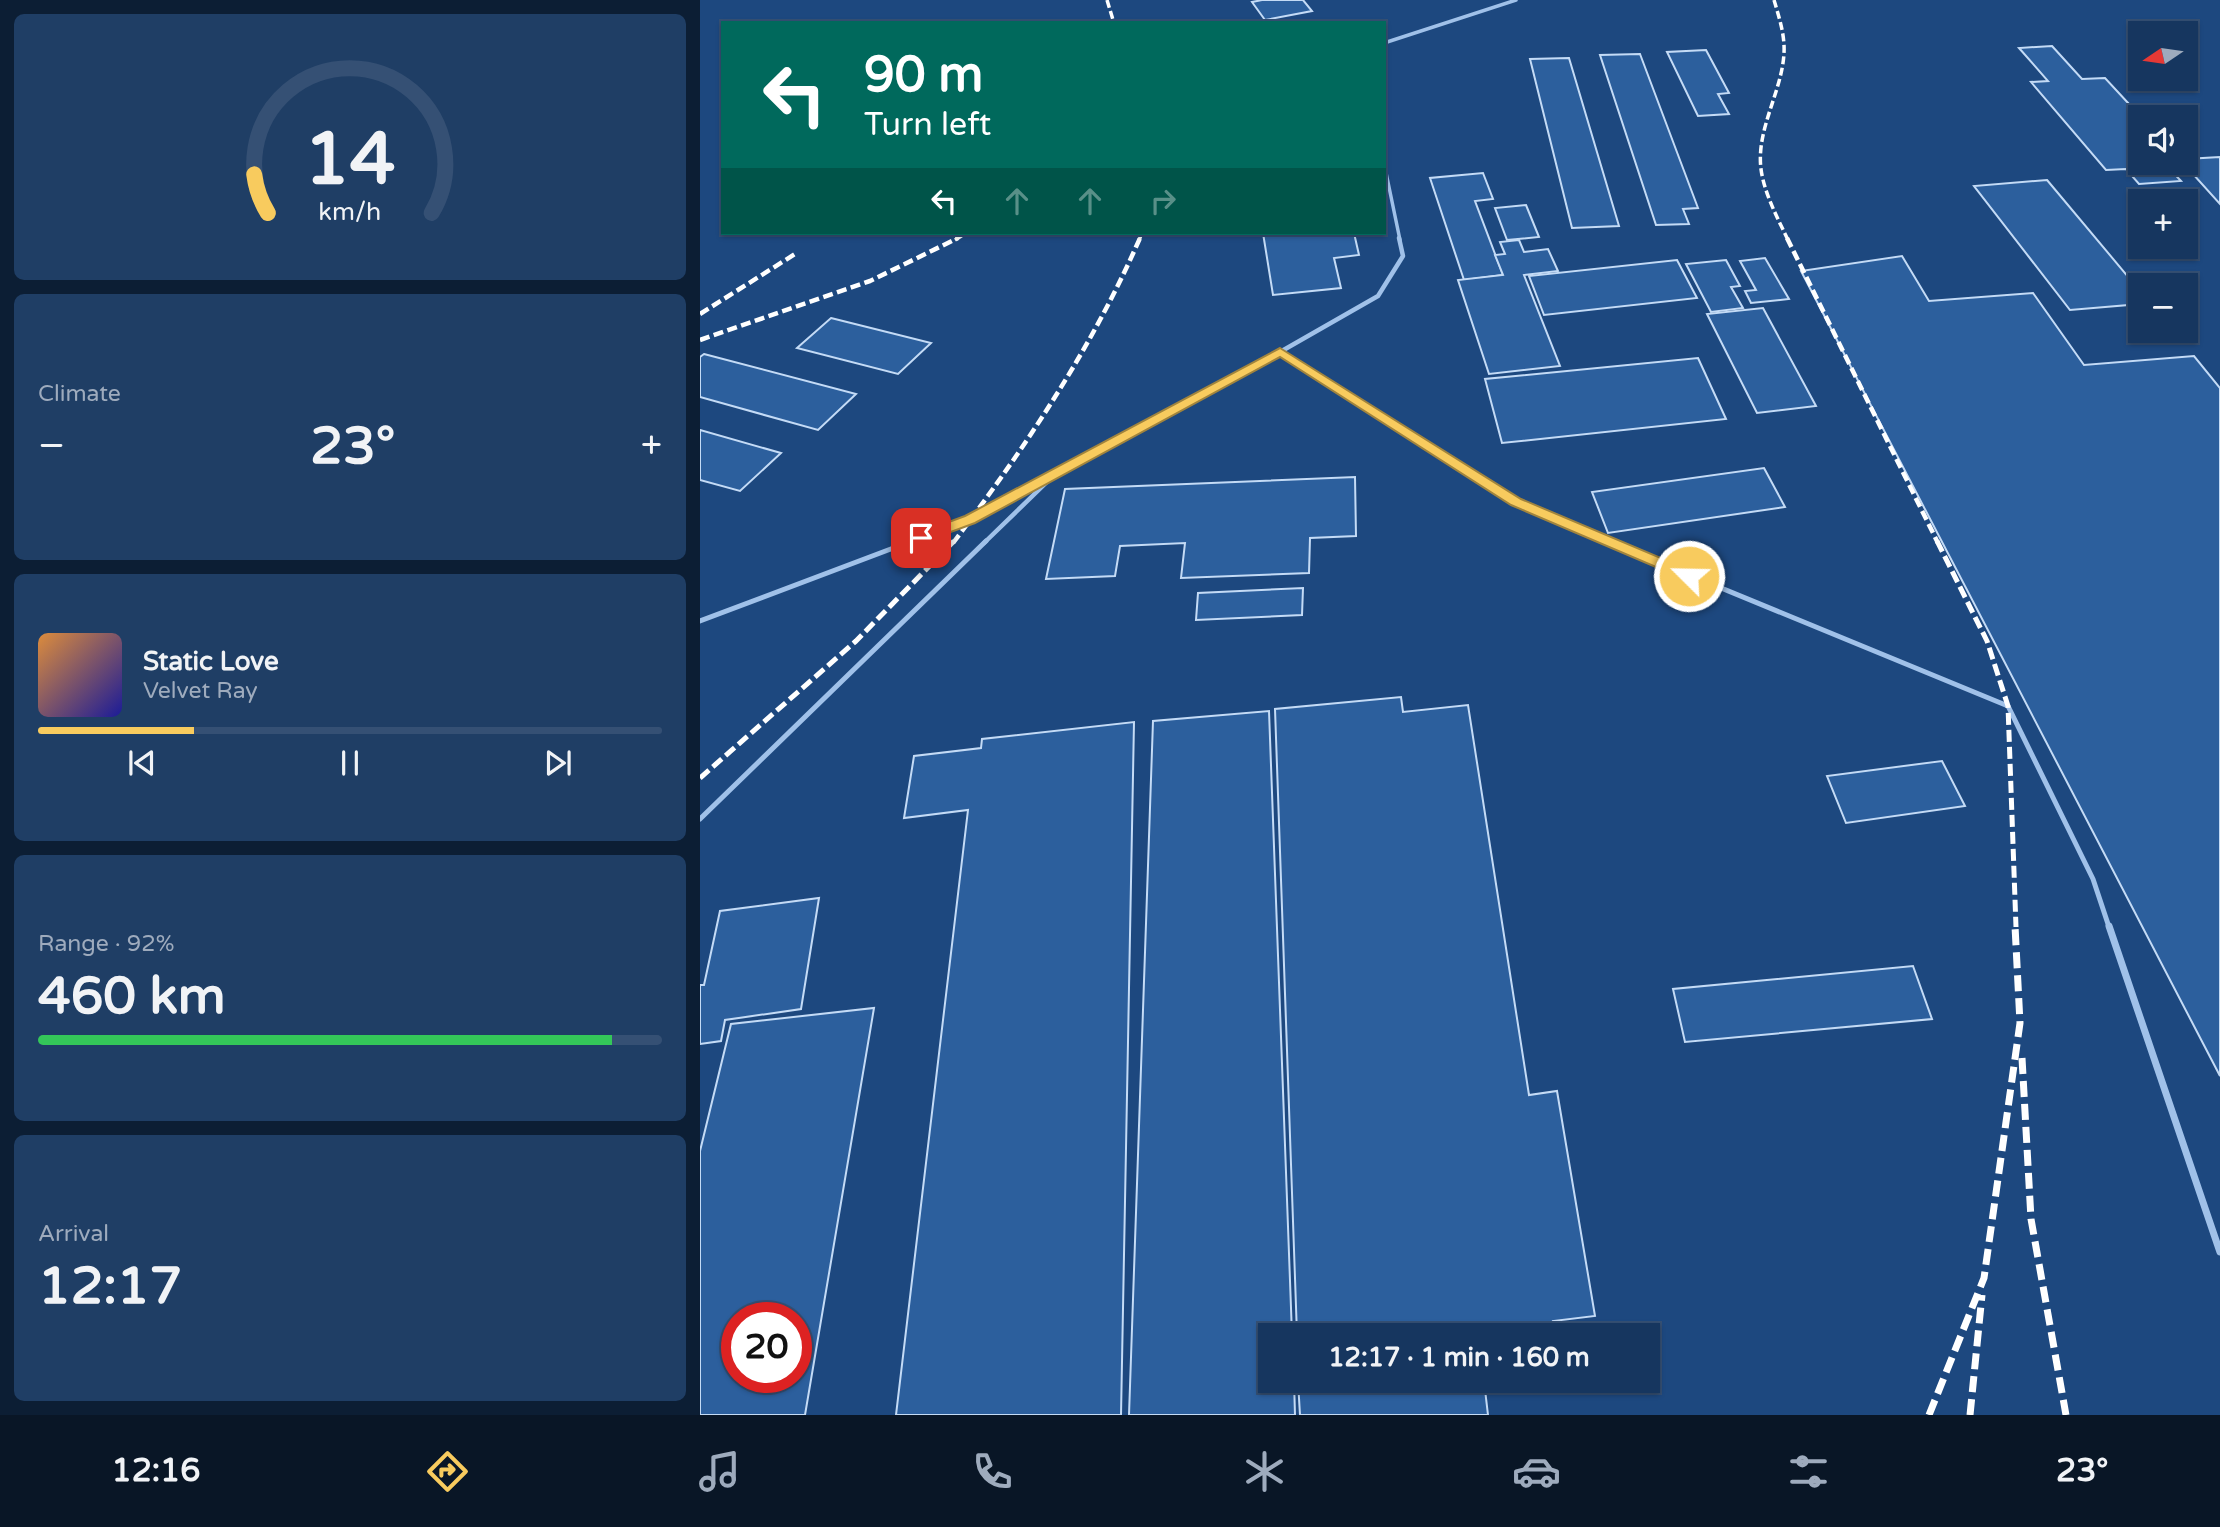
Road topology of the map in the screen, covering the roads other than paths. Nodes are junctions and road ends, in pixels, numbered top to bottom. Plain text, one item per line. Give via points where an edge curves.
1 (1516, 0) edge
2 (1386, 42) edge
3 (1386, 173) edge
4 (1280, 352) junction
5 (1056, 473) junction
6 (700, 621) edge
7 (700, 819) edge
8 (2220, 1252) edge

1 - 2 lane
3 - 4 lane via 1403,256 1378,296
4 - 5 lane
4 - 8 lane via 1516,502 2008,706 2093,879
5 - 6 lane via 970,520
5 - 7 lane

